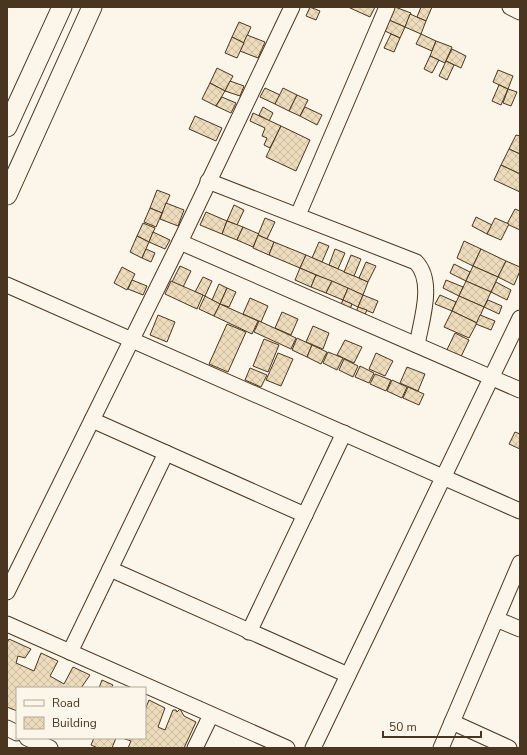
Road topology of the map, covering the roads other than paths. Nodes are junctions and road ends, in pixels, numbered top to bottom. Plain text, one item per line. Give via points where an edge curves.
1 (62, 7) edge
2 (92, 7) edge
3 (292, 7) edge
4 (387, 7) edge
5 (510, 7) edge
6 (520, 12) edge
7 (7, 127) edge
8 (208, 181) junction
9 (7, 195) edge
10 (298, 215) junction
11 (180, 242) junction
12 (7, 285) edge
13 (520, 318) edge
14 (132, 340) junction
15 (417, 345) junction
16 (491, 378) junction
17 (520, 390) edge
18 (92, 420) junction
19 (344, 433) junction
20 (166, 453) junction
21 (444, 477) junction
22 (520, 511) edge
23 (305, 515) junction
24 (520, 563) edge
25 (110, 569) junction
26 (7, 592) edge
27 (496, 619) junction
28 (7, 624) edge
29 (520, 629) edge
30 (250, 632) junction
31 (70, 652) junction
32 (348, 675) junction
33 (211, 715) junction
34 (452, 722) junction
35 (7, 728) edge
36 (16, 732) edge
37 (24, 739) edge
38 (29, 739) edge
39 (19, 748) edge
40 (50, 748) edge
41 (195, 748) edge
42 (287, 748) edge
43 (313, 748) edge
44 (441, 748) edge
45 (509, 748) edge

1 - 7 main road
2 - 9 main road
3 - 8 street
4 - 10 street
5 - 6 street
8 - 10 street
8 - 11 street
10 - 15 street via 416,262 422,268 425,296
11 - 14 street
11 - 15 street
12 - 14 street
13 - 16 street
14 - 18 street
14 - 19 street
15 - 16 street
16 - 17 street
16 - 21 street
18 - 20 street
18 - 26 street
19 - 21 street
19 - 23 street
20 - 23 street
20 - 25 street
21 - 22 street
21 - 32 street
23 - 30 street
24 - 27 street
25 - 30 street
25 - 31 street
27 - 29 street
27 - 34 street
28 - 31 street
30 - 32 street
31 - 33 street
32 - 43 street
33 - 41 street
33 - 42 street
34 - 44 street
34 - 45 street
35 - 36 street
37 - 39 street
38 - 40 street

